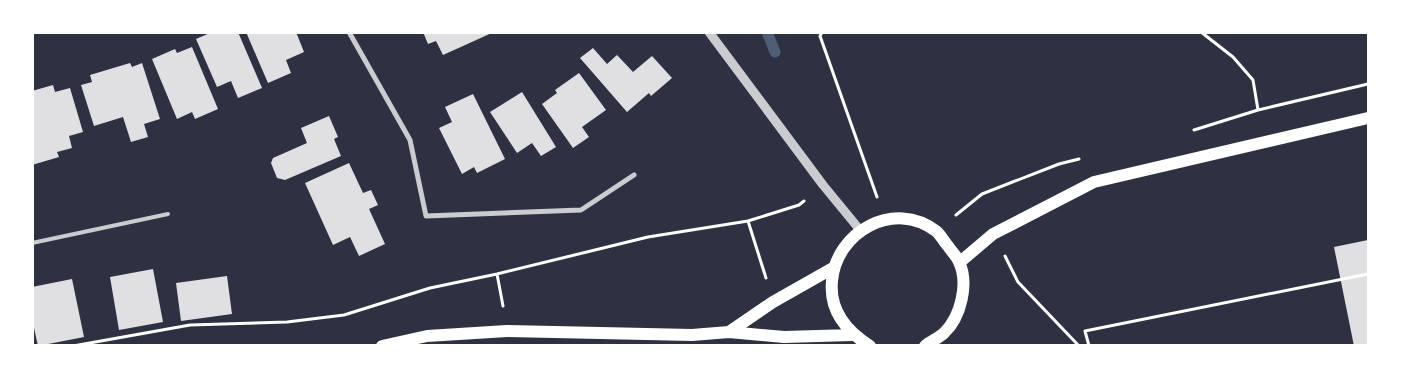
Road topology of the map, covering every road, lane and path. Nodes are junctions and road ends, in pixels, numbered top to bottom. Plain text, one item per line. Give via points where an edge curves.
1 (349, 32) edge
2 (709, 32) edge
3 (822, 32) edge
4 (1201, 32) edge
5 (1368, 84) edge
6 (1368, 118) edge
7 (634, 175) dead end
8 (823, 185) junction
9 (168, 214) dead end
10 (885, 220) junction
11 (860, 230) junction
12 (993, 234) junction
13 (32, 243) edge
14 (960, 262) junction
15 (833, 268) junction
16 (1368, 274) edge
17 (729, 332) junction
18 (852, 335) junction
19 (73, 346) edge
20 (382, 346) edge
21 (870, 346) edge
22 (925, 346) edge
23 (1079, 346) edge
24 (1089, 346) edge

1 - 7 street via 410,140 426,216 580,210
2 - 8 street
3 - 10 path via 820,36
4 - 5 path via 1233,57 1253,80 1258,110
6 - 12 main road via 1094,182
8 - 11 street
8 - 19 path via 799,205 748,221 648,237 430,288 344,315 287,322 190,325
9 - 13 lane
10 - 11 main road
10 - 14 main road via 912,220 936,231
11 - 15 main road via 843,246
12 - 14 main road
12 - 23 path via 1018,282
14 - 22 main road via 964,287 958,311 945,332
15 - 17 main road
15 - 18 main road via 831,292 837,315
16 - 24 path via 1085,331
17 - 18 main road via 784,336
17 - 20 main road via 692,335 507,331 427,336
18 - 21 main road

